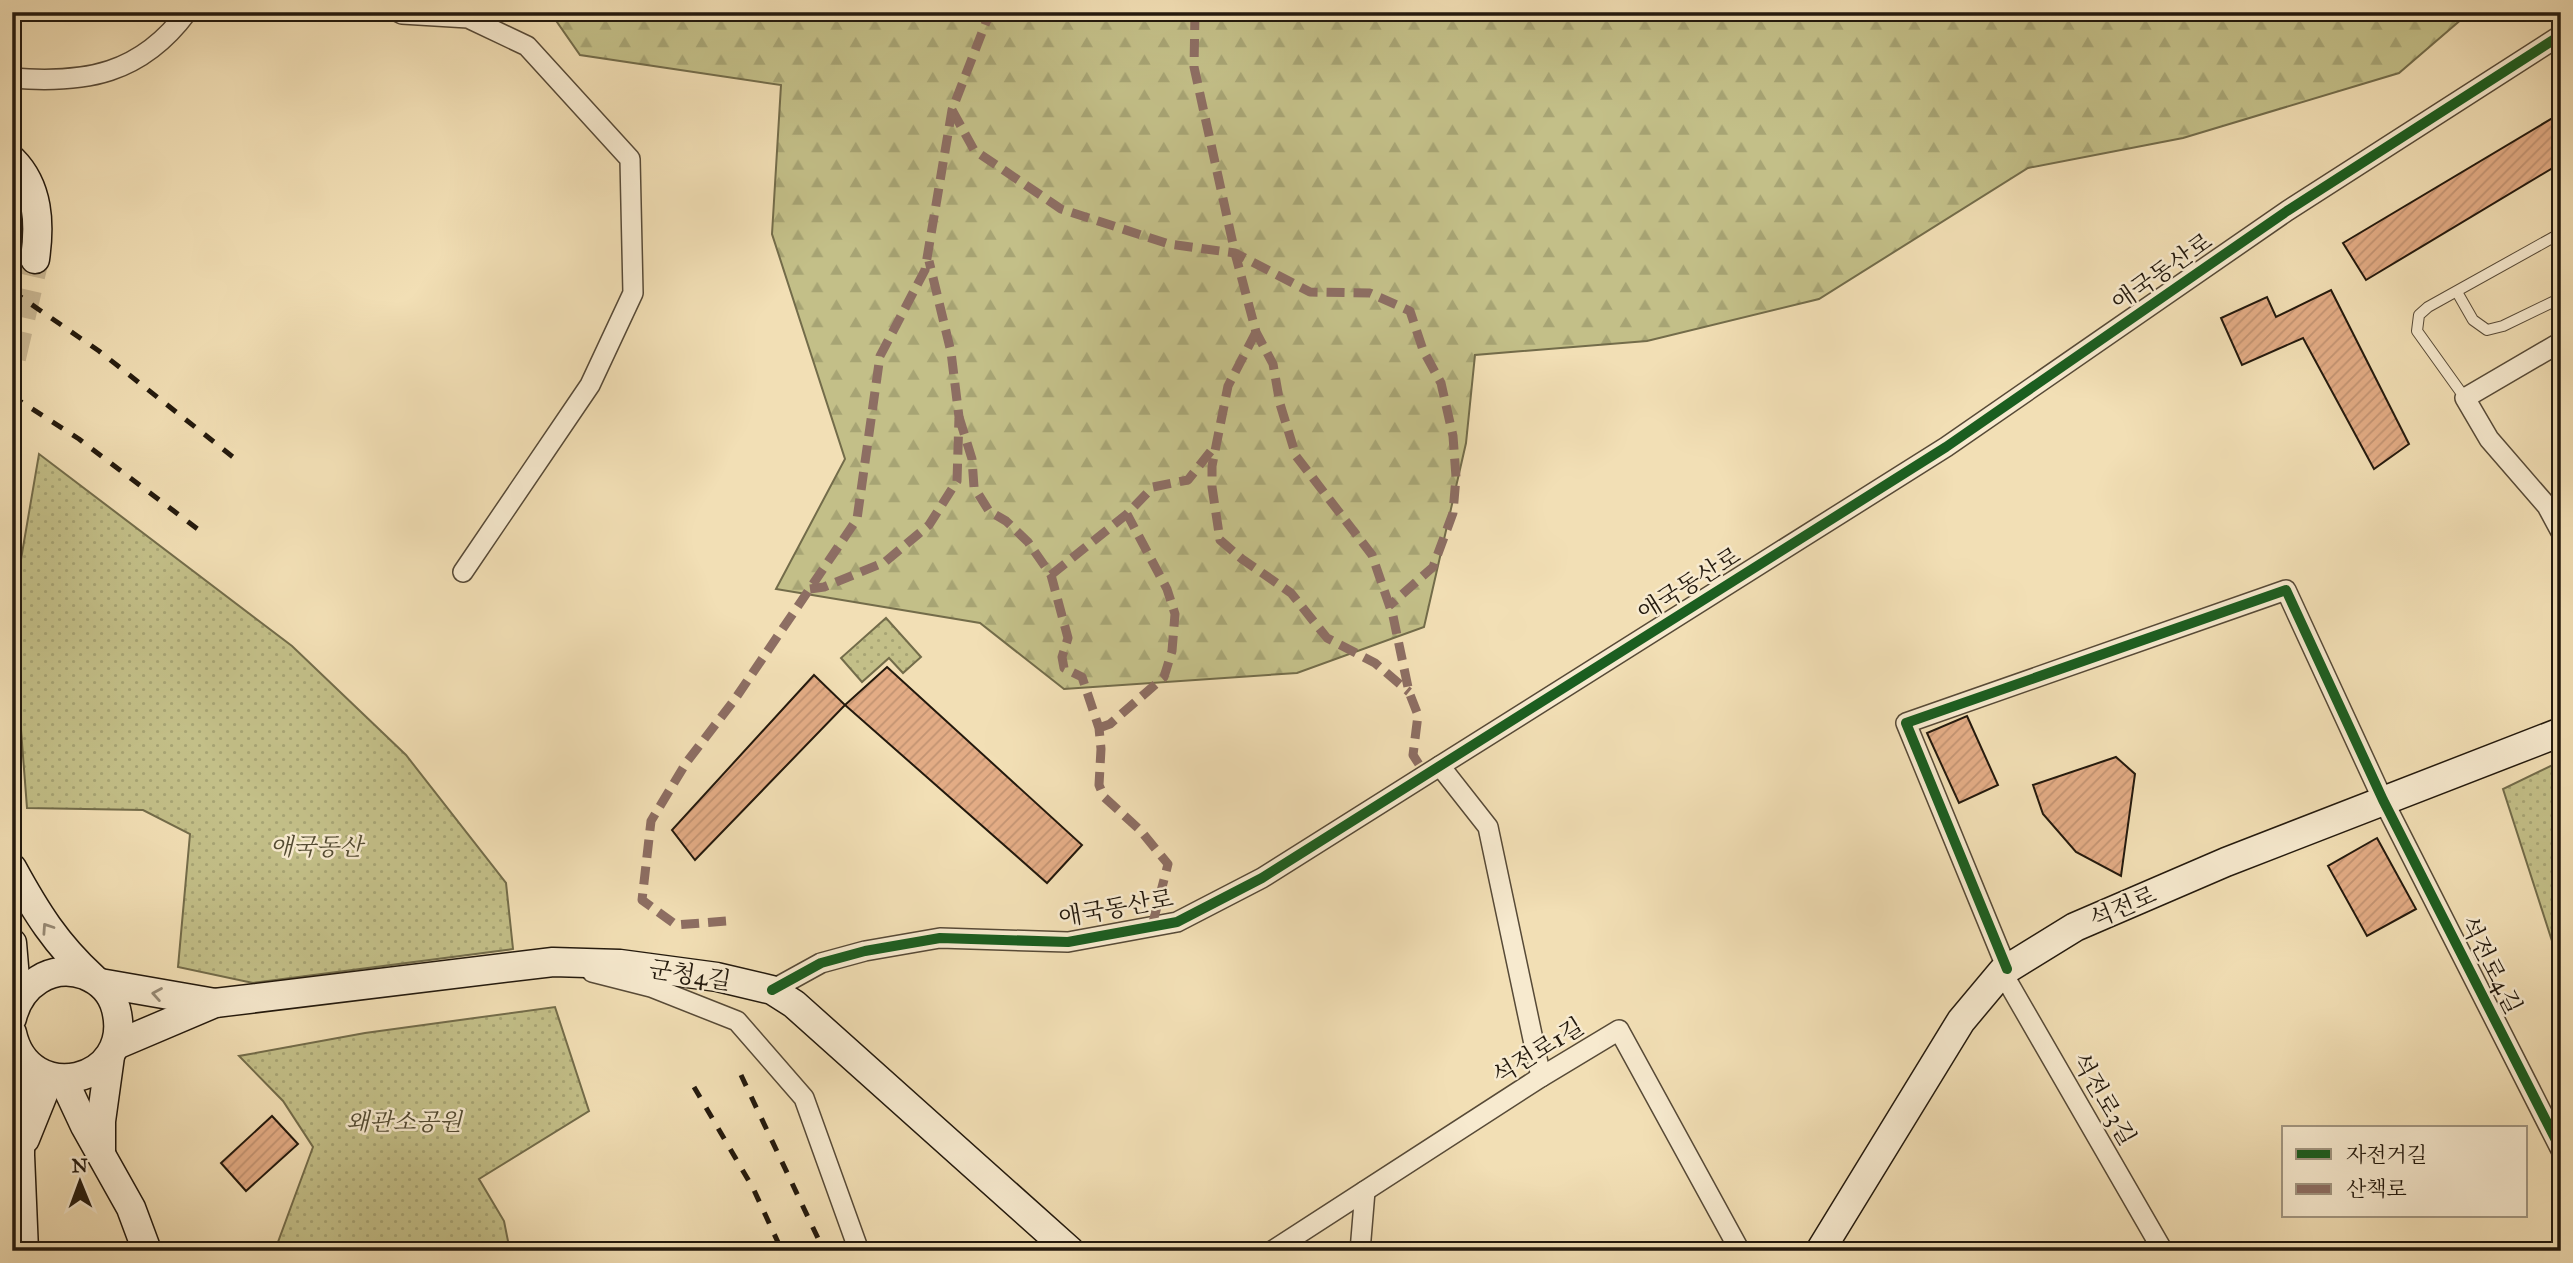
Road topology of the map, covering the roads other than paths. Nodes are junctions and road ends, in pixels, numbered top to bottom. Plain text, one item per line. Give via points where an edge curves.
1 (187, 12) edge
2 (398, 12) edge
3 (2561, 35) edge
4 (12, 78) edge
5 (12, 160) edge
6 (2561, 233) edge
7 (35, 259) tunnel mouth
8 (2457, 292) junction
9 (2561, 298) edge
10 (2561, 342) edge
11 (2465, 398) junction
12 (2561, 532) edge
13 (463, 572) dead end
14 (2561, 732) edge
15 (1440, 766) junction
16 (2383, 800) junction
17 (12, 868) edge
18 (12, 943) edge
19 (553, 962) junction
20 (2004, 971) junction
21 (96, 981) junction
22 (772, 990) junction
23 (215, 1003) junction
24 (15, 1028) edge
25 (113, 1050) junction
26 (1541, 1077) junction
27 (57, 1078) junction
28 (32, 1123) junction
29 (85, 1126) junction
30 (2561, 1150) edge
31 (101, 1154) junction
32 (20, 1155) junction
33 (1365, 1191) junction
34 (24, 1251) edge
35 (147, 1251) edge
36 (859, 1251) edge
37 (1070, 1251) edge
38 (1272, 1251) edge
39 (1360, 1251) edge
40 (1740, 1251) edge
41 (1821, 1251) edge
42 (2163, 1251) edge

1 - 4 street via 144,56 106,72 53,82
2 - 13 street via 468,18 527,46 630,159 633,293 590,385
3 - 15 street, 애국동산로 via 2287,211 1946,447
5 - 7 street via 34,197
6 - 8 lane
8 - 9 lane via 2473,320 2487,330
8 - 11 lane via 2419,315 2417,331
10 - 11 street
11 - 12 street via 2489,439 2547,506
14 - 16 street, 석전로
15 - 22 street, 애국동산로 via 1262,878 1177,922 1069,942 940,938 890,946 821,963
15 - 26 street via 1488,827
16 - 20 street, 석전로 via 2075,927
16 - 20 street, 석전로4길 via 2286,590 1906,723
16 - 30 street, 석전로4길
21 -> 17 street via 48,930
18 - 24 street
19 - 22 street, 군청4길 via 620,964 717,977
19 - 23 street, 군청4길
19 - 36 street via 651,987 737,1021 804,1098
20 - 41 street, 석전로 via 1961,1021
20 - 42 street, 석전로3길
23 -> 21 street, 군청4길
21 - 24 street via 76,972 41,977 27,988
21 - 25 street via 114,1001 120,1023
22 - 37 street, 군청4길 via 794,1004
23 - 25 street, 군청4길
24 - 27 street via 34,1069
24 - 32 street
25 - 27 street via 97,1069 81,1077
25 - 31 street via 102,1108
26 - 33 street, 석전로1길
26 - 40 street, 석전로1길 via 1619,1030
27 - 28 street
27 - 29 street
28 - 29 street via 62,1119
28 - 32 street
29 - 31 street
31 - 35 street via 131,1208
32 - 34 street
33 - 38 street, 석전로1길
33 - 39 street

